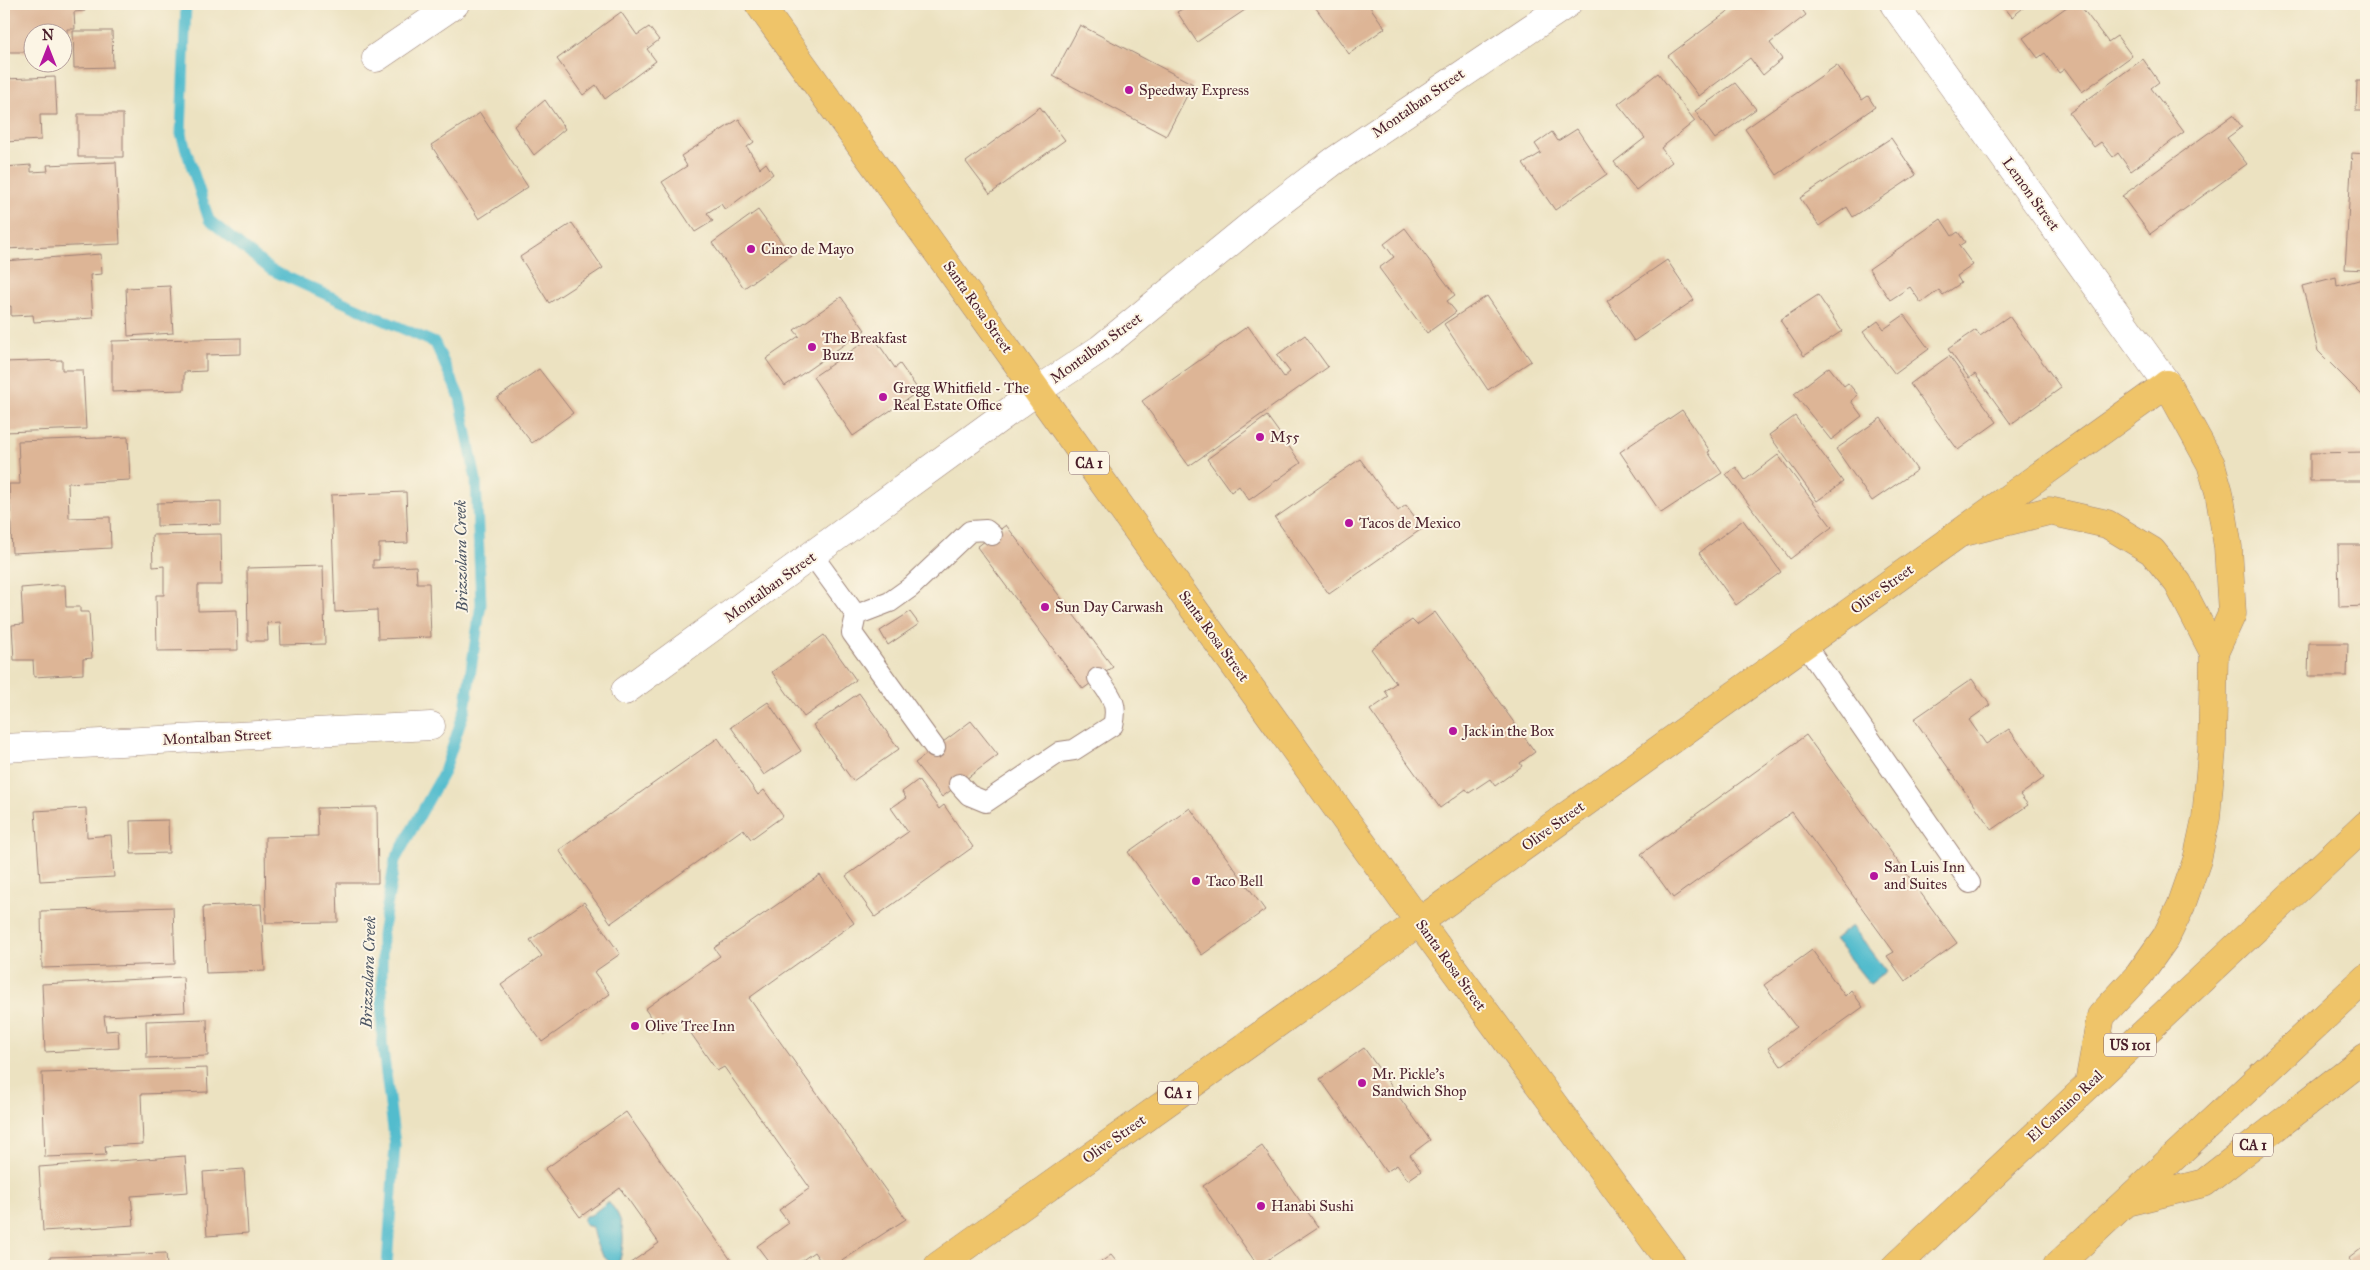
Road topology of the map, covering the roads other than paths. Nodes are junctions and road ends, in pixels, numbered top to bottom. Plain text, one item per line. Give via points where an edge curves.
1 (455, 4) edge
2 (760, 4) edge
3 (1567, 4) edge
4 (1894, 4) edge
5 (376, 58) dead end
6 (2168, 384) junction
7 (1036, 391) junction
8 (1961, 533) junction
9 (992, 536) dead end
10 (813, 556) junction
11 (856, 615) junction
12 (1805, 645) junction
13 (2214, 653) junction
14 (1098, 678) dead end
15 (625, 691) dead end
16 (431, 726) dead end
17 (4, 748) edge
18 (935, 748) dead end
19 (960, 784) dead end
20 (2366, 825) edge
21 (1970, 883) dead end
22 (1419, 922) junction
23 (2366, 978) edge
24 (2366, 1057) edge
25 (2089, 1083) junction
26 (2126, 1202) junction
27 (938, 1266) edge
28 (1673, 1266) edge
29 (1896, 1266) edge
30 (2057, 1266) edge

1 - 5 street
2 - 7 main road, Santa Rosa Street / CA 1
3 - 7 street, Montalban Street via 1334,161 1100,349
4 - 6 street, Lemon Street
6 - 8 main road, Olive Street
6 - 13 main road via 2211,464 2219,492 2228,547 2232,614
7 - 10 street, Montalban Street
7 - 22 main road, Santa Rosa Street / CA 1
8 - 12 main road, Olive Street
8 - 13 main road via 2049,510 2107,524 2152,551 2178,583
9 - 11 lane via 986,530 970,531 912,587 890,602
10 - 11 lane
10 - 15 street, Montalban Street
11 - 18 lane via 852,634
12 - 21 lane
12 - 22 main road, Olive Street
13 - 25 main road via 2212,750 2206,818 2197,860 2166,937 2139,975 2101,1016
14 - 19 lane via 1117,710 1112,725 1074,750 1060,752 986,802 969,795
16 - 17 street, Montalban Street
20 - 25 main road, El Camino Real / US 101
22 - 27 main road, Olive Street / CA 1
22 - 28 main road, Santa Rosa Street / CA 1
23 - 26 main road
24 - 26 main road, CA 1 via 2204,1183
25 - 29 main road, El Camino Real / US 101
26 - 30 main road

